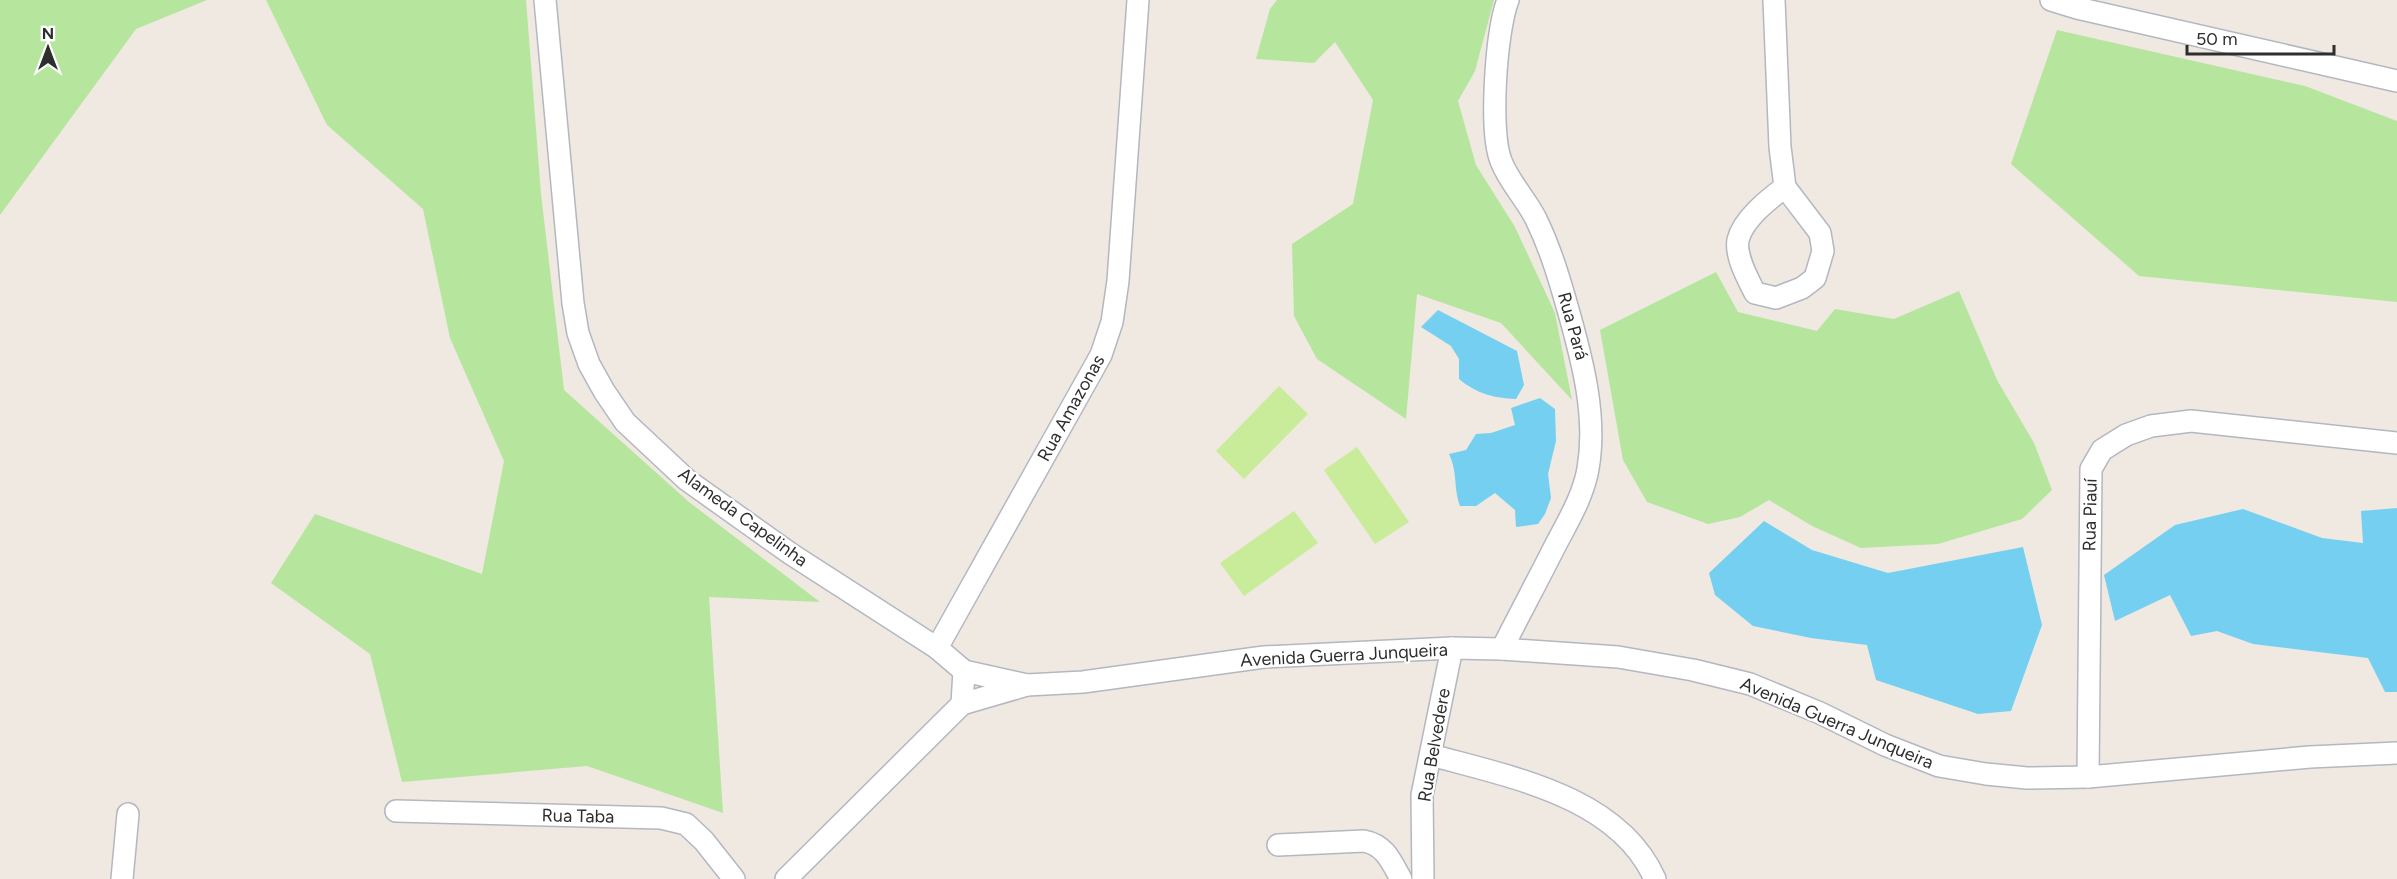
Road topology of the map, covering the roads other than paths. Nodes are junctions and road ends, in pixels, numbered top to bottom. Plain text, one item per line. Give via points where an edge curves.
1 (545, 0) edge
2 (1138, 0) edge
3 (1508, 0) edge
4 (1774, 0) edge
5 (2050, 0) edge
6 (2397, 81) edge
7 (1785, 187) junction
8 (2397, 443) edge
9 (938, 648) junction
10 (1452, 648) junction
11 (1502, 649) junction
12 (964, 671) junction
13 (1027, 684) junction
14 (962, 704) junction
15 (2397, 753) edge
16 (1431, 755) junction
17 (2088, 777) junction
18 (396, 811) dead end
19 (128, 814) dead end
20 (1278, 845) dead end
21 (122, 879) edge
22 (734, 879) edge
23 (786, 879) edge
24 (1401, 879) edge
25 (1423, 879) edge
26 (1655, 879) edge

1 - 9 street, Alameda Capelinha via 573,303 578,333 604,391 625,422 687,480 791,554
2 - 9 street, Rua Amazonas via 1119,281 1112,322 1101,355
3 - 11 street, Rua Pará via 1502,15 1497,75 1495,126 1500,161 1535,216 1555,264 1584,369 1591,430 1583,488
4 - 7 street
5 - 6 street
7 - 7 street via 1820,233 1823,251 1815,278 1776,298 1755,293 1742,266 1738,240 1765,202
8 - 17 street, Rua Piauí via 2191,421 2151,426 2102,450 2091,470
9 - 12 street, Alameda Capelinha
10 - 11 street, Avenida Guerra Junqueira
10 - 13 street, Avenida Guerra Junqueira via 1264,657 1083,682
10 - 16 street, Rua Belvedere
11 - 17 street, Avenida Guerra Junqueira via 1618,657 1750,684 1939,766 2027,778
12 - 13 street, Avenida Guerra Junqueira
12 - 14 street
13 - 14 street, Avenida Guerra Junqueira
14 - 23 street
15 - 17 street, Avenida Guerra Junqueira
16 - 25 street, Rua Belvedere via 1422,795
16 - 26 street via 1522,780 1566,797 1623,836 1648,862
18 - 22 street, Rua Taba via 662,818 686,824
19 - 21 street
20 - 24 street via 1376,843

